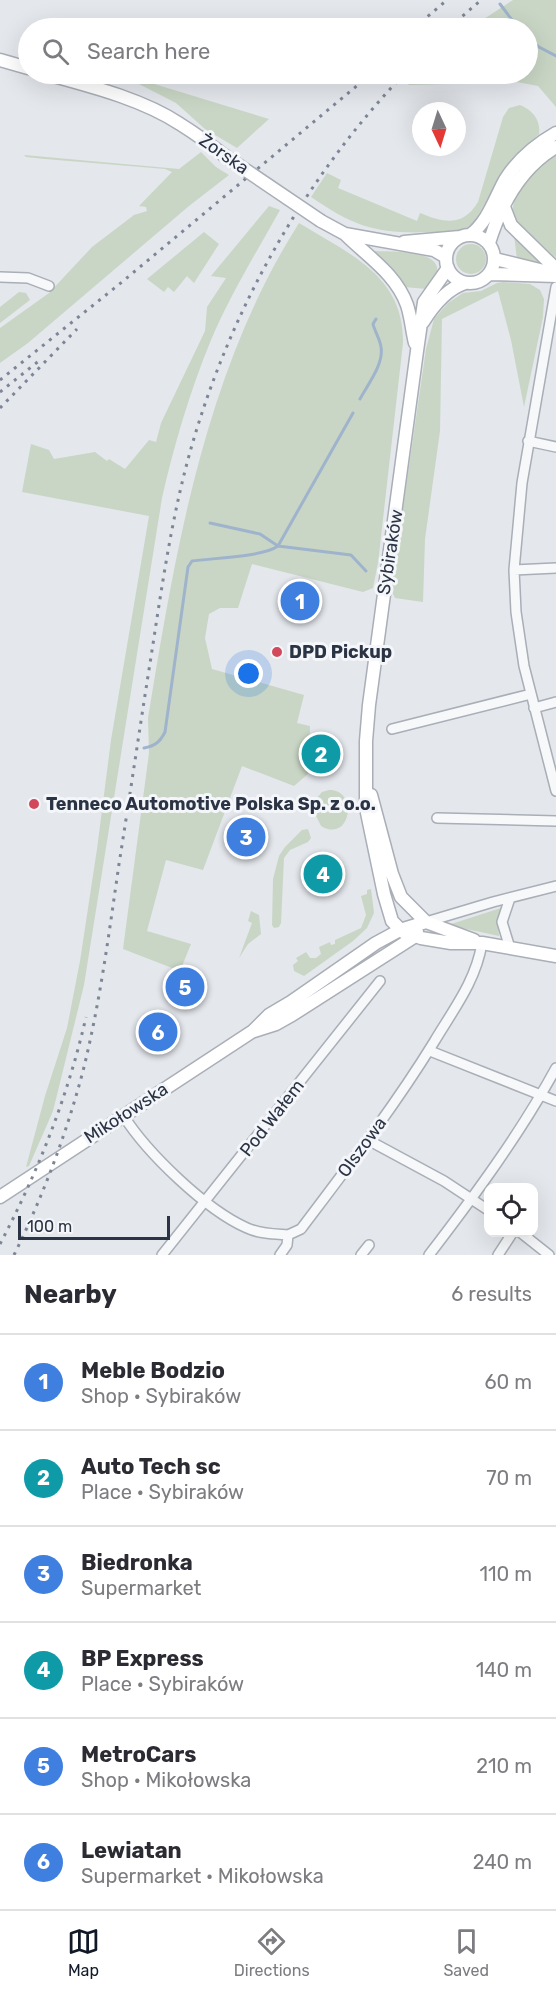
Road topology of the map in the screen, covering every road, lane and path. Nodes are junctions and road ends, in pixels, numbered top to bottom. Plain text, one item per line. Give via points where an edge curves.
1 (0, 60) edge
2 (18, 65) edge
3 (81, 84) edge
4 (556, 133) edge
5 (556, 147) edge
6 (504, 207) junction
7 (345, 234) junction
8 (465, 236) junction
9 (396, 243) junction
10 (489, 243) junction
11 (495, 259) junction
12 (447, 262) junction
13 (556, 269) edge
14 (490, 274) junction
15 (556, 275) edge
16 (0, 277) edge
17 (465, 283) junction
18 (49, 286) dead end
19 (556, 287) edge
20 (421, 324) junction
21 (417, 351) junction
22 (528, 441) junction
23 (556, 447) edge
24 (556, 568) edge
25 (514, 570) junction
26 (531, 694) junction
27 (556, 702) edge
28 (534, 708) junction
29 (392, 729) dead end
30 (367, 780) junction
31 (556, 791) edge
32 (437, 818) dead end
33 (556, 820) edge
34 (556, 886) edge
35 (510, 897) junction
36 (426, 922) junction
37 (400, 930) junction
38 (414, 937) junction
39 (482, 943) junction
40 (510, 948) junction
41 (556, 956) edge
42 (380, 981) dead end
43 (253, 1031) junction
44 (430, 1051) junction
45 (556, 1068) edge
46 (542, 1094) junction
47 (556, 1101) edge
48 (123, 1115) junction
49 (368, 1140) junction
50 (0, 1197) edge
51 (471, 1199) junction
52 (206, 1202) junction
53 (484, 1207) edge
54 (288, 1235) junction
55 (510, 1237) edge
56 (525, 1237) edge
57 (369, 1245) dead end
58 (162, 1255) edge
59 (280, 1255) edge
60 (361, 1255) edge
61 (429, 1255) edge
62 (498, 1255) edge
63 (549, 1255) edge

1 - 2 main road
3 - 7 main road, Żorska, bridge via 179,123
4 - 8 main road via 519,161 480,225
5 - 6 main road via 529,166
6 - 10 main road
6 - 13 main road via 511,225
7 - 9 main road, Żorska
7 - 21 main road via 398,287 408,309
8 - 9 main road, Żorska
8 - 10 main road via 479,236
8 - 12 main road via 450,246
9 - 12 main road, Żorska via 434,250
10 - 11 main road
11 - 14 main road
11 - 15 main road
12 - 17 main road via 454,278
12 - 20 main road, Sybiraków via 424,302
14 - 15 main road
14 - 17 main road via 477,283
16 - 18 street via 28,278
17 - 20 main road via 453,288
19 - 22 street
20 - 21 main road, Sybiraków
21 - 30 main road, Sybiraków via 369,713
22 - 23 street
22 - 25 street
24 - 25 street
25 - 26 street via 518,629
26 - 28 street
26 - 29 street
27 - 28 street
28 - 31 street
30 - 36 main road, Sybiraków via 394,883 401,897
30 - 37 main road, Sybiraków via 366,808 374,853 388,911
32 - 33 street
34 - 35 street, Mikołowska
35 - 36 street, Mikołowska
35 - 40 street via 502,922
36 - 37 main road, Mikołowska
36 - 38 main road, Mikołowska
36 - 39 main road
37 - 38 main road
37 - 43 main road, Mikołowska via 269,1015
38 - 39 main road
38 - 43 main road, Mikołowska via 284,1020
39 - 40 main road
39 - 44 street, Olszowa via 474,973
40 - 41 main road
42 - 52 street, Pod Wałem
43 - 48 main road, Mikołowska
44 - 46 street
44 - 49 street, Olszowa
45 - 46 street
46 - 47 street
46 - 51 street
48 - 50 main road, Mikołowska
48 - 52 street via 145,1144
49 - 51 street
49 - 54 street, Olszowa via 301,1229
51 - 53 street
51 - 61 street
52 - 54 street via 248,1228
52 - 58 street, Pod Wałem
54 - 59 street, Olszowa
55 - 62 street
56 - 63 street
57 - 60 street

